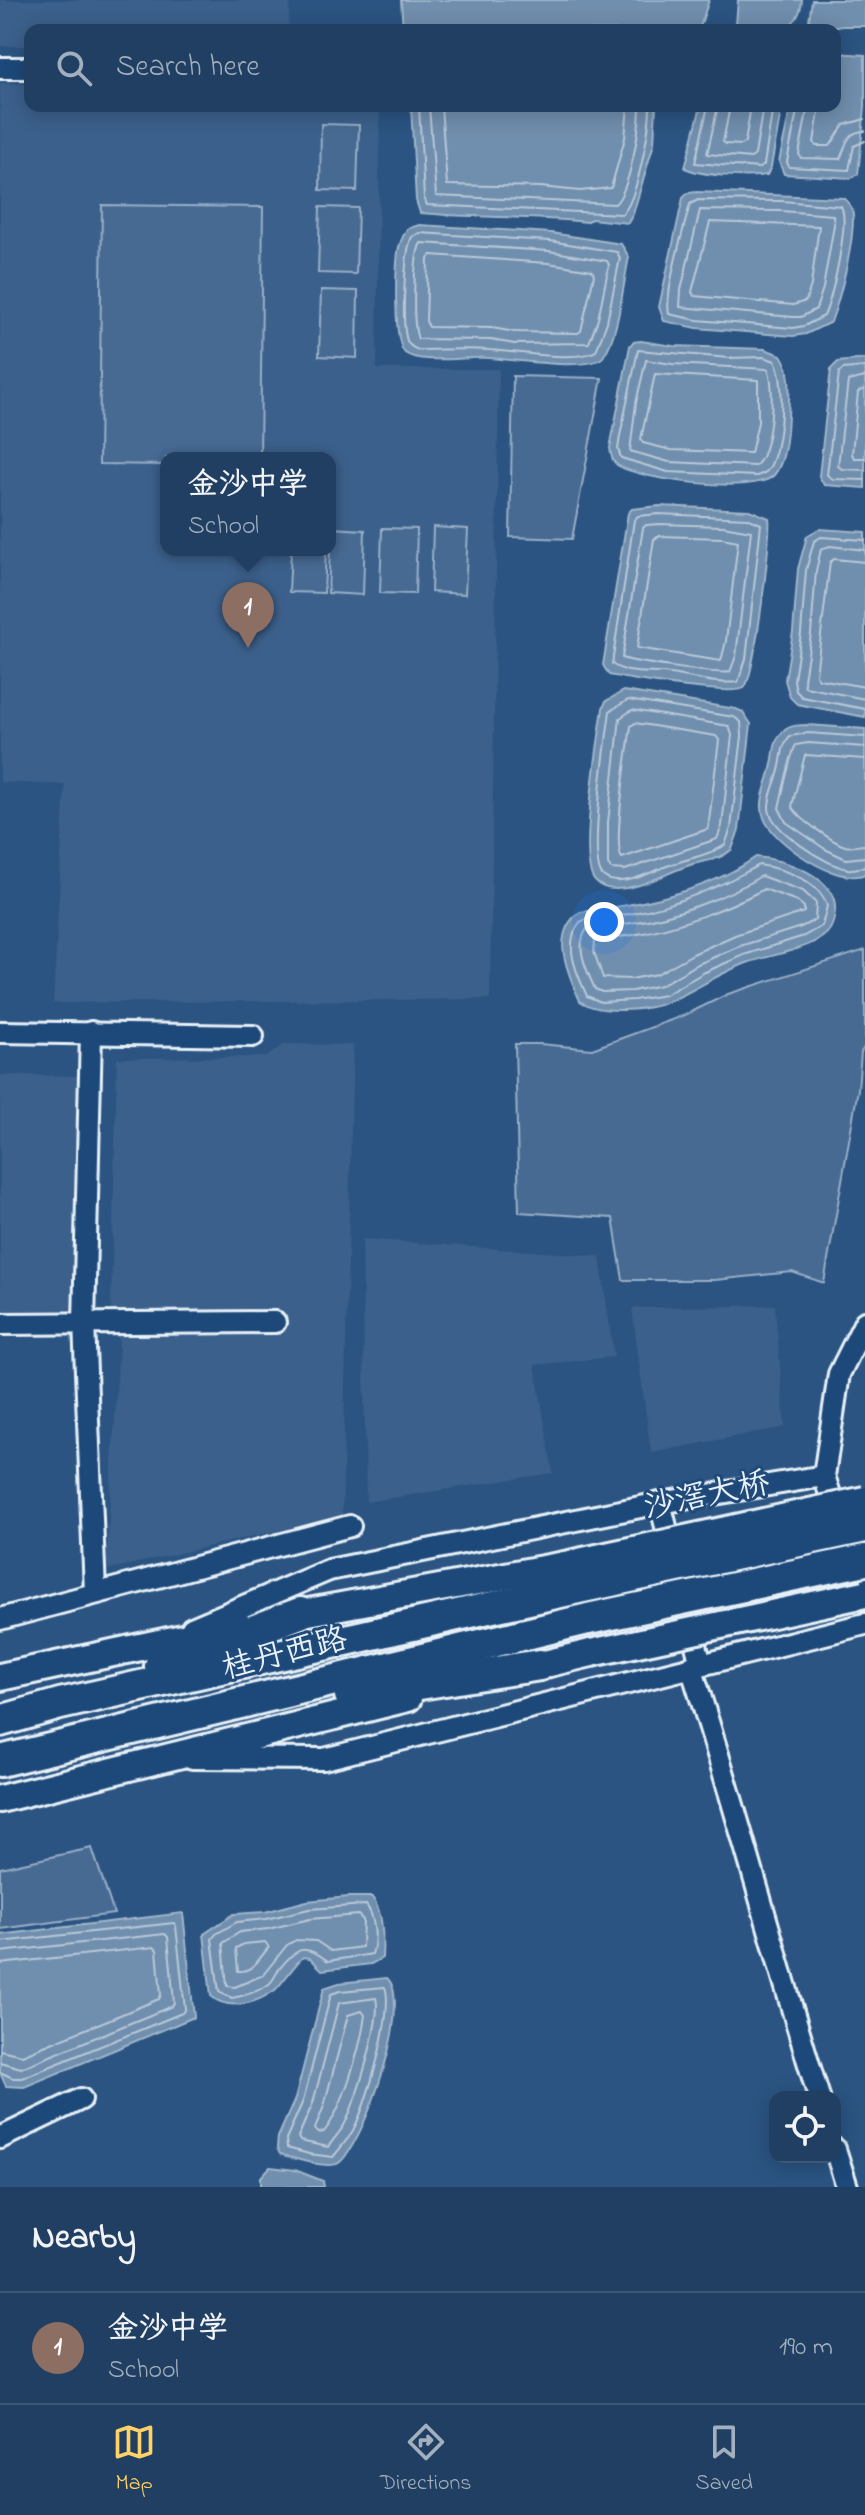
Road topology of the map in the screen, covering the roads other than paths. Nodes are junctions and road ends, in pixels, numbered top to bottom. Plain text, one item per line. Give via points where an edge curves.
1 (0, 68) edge
2 (24, 68) edge
3 (0, 1032) edge
4 (91, 1032) junction
5 (253, 1036) dead end
6 (275, 1322) dead end
7 (865, 1322) edge
8 (84, 1323) junction
9 (0, 1324) edge
10 (824, 1476) junction
11 (865, 1500) edge
12 (660, 1503) junction
13 (350, 1526) dead end
14 (865, 1527) edge
15 (865, 1560) edge
16 (571, 1577) junction
17 (95, 1592) junction
18 (865, 1594) edge
19 (865, 1600) edge
20 (300, 1613) junction
21 (0, 1619) edge
22 (865, 1624) edge
23 (151, 1645) junction
24 (540, 1665) junction
25 (696, 1666) junction
26 (0, 1677) edge
27 (60, 1704) junction
28 (0, 1721) edge
29 (150, 1726) junction
30 (168, 1758) junction
31 (0, 1761) edge
32 (0, 1799) edge
33 (817, 2091) edge
34 (81, 2099) dead end
35 (0, 2138) edge
36 (839, 2163) edge
37 (847, 2187) edge

1 - 2 street
3 - 4 street
4 - 5 street
4 - 8 street
6 - 8 street
7 - 10 street via 839,1374
8 - 9 street
8 - 17 street
10 - 12 street
10 - 19 street
11 - 16 main road, 沙滘大桥, bridge
12 - 23 street via 329,1570
12 - 25 street
13 - 17 street
14 - 16 highway, 沙滘大桥, bridge
15 - 29 highway, 桂丹西路, bridge via 588,1619
16 - 20 main road
16 - 27 highway, 桂丹西路
17 - 21 street
18 - 24 main road, bridge
20 - 23 main road
20 - 27 highway
22 - 25 street
23 - 26 main road
24 - 29 highway
24 - 30 main road
25 - 30 street via 324,1759
25 - 33 street
27 - 28 highway, 桂丹西路
29 - 31 highway, 桂丹西路
30 - 32 main road
34 - 35 street
36 - 37 street

